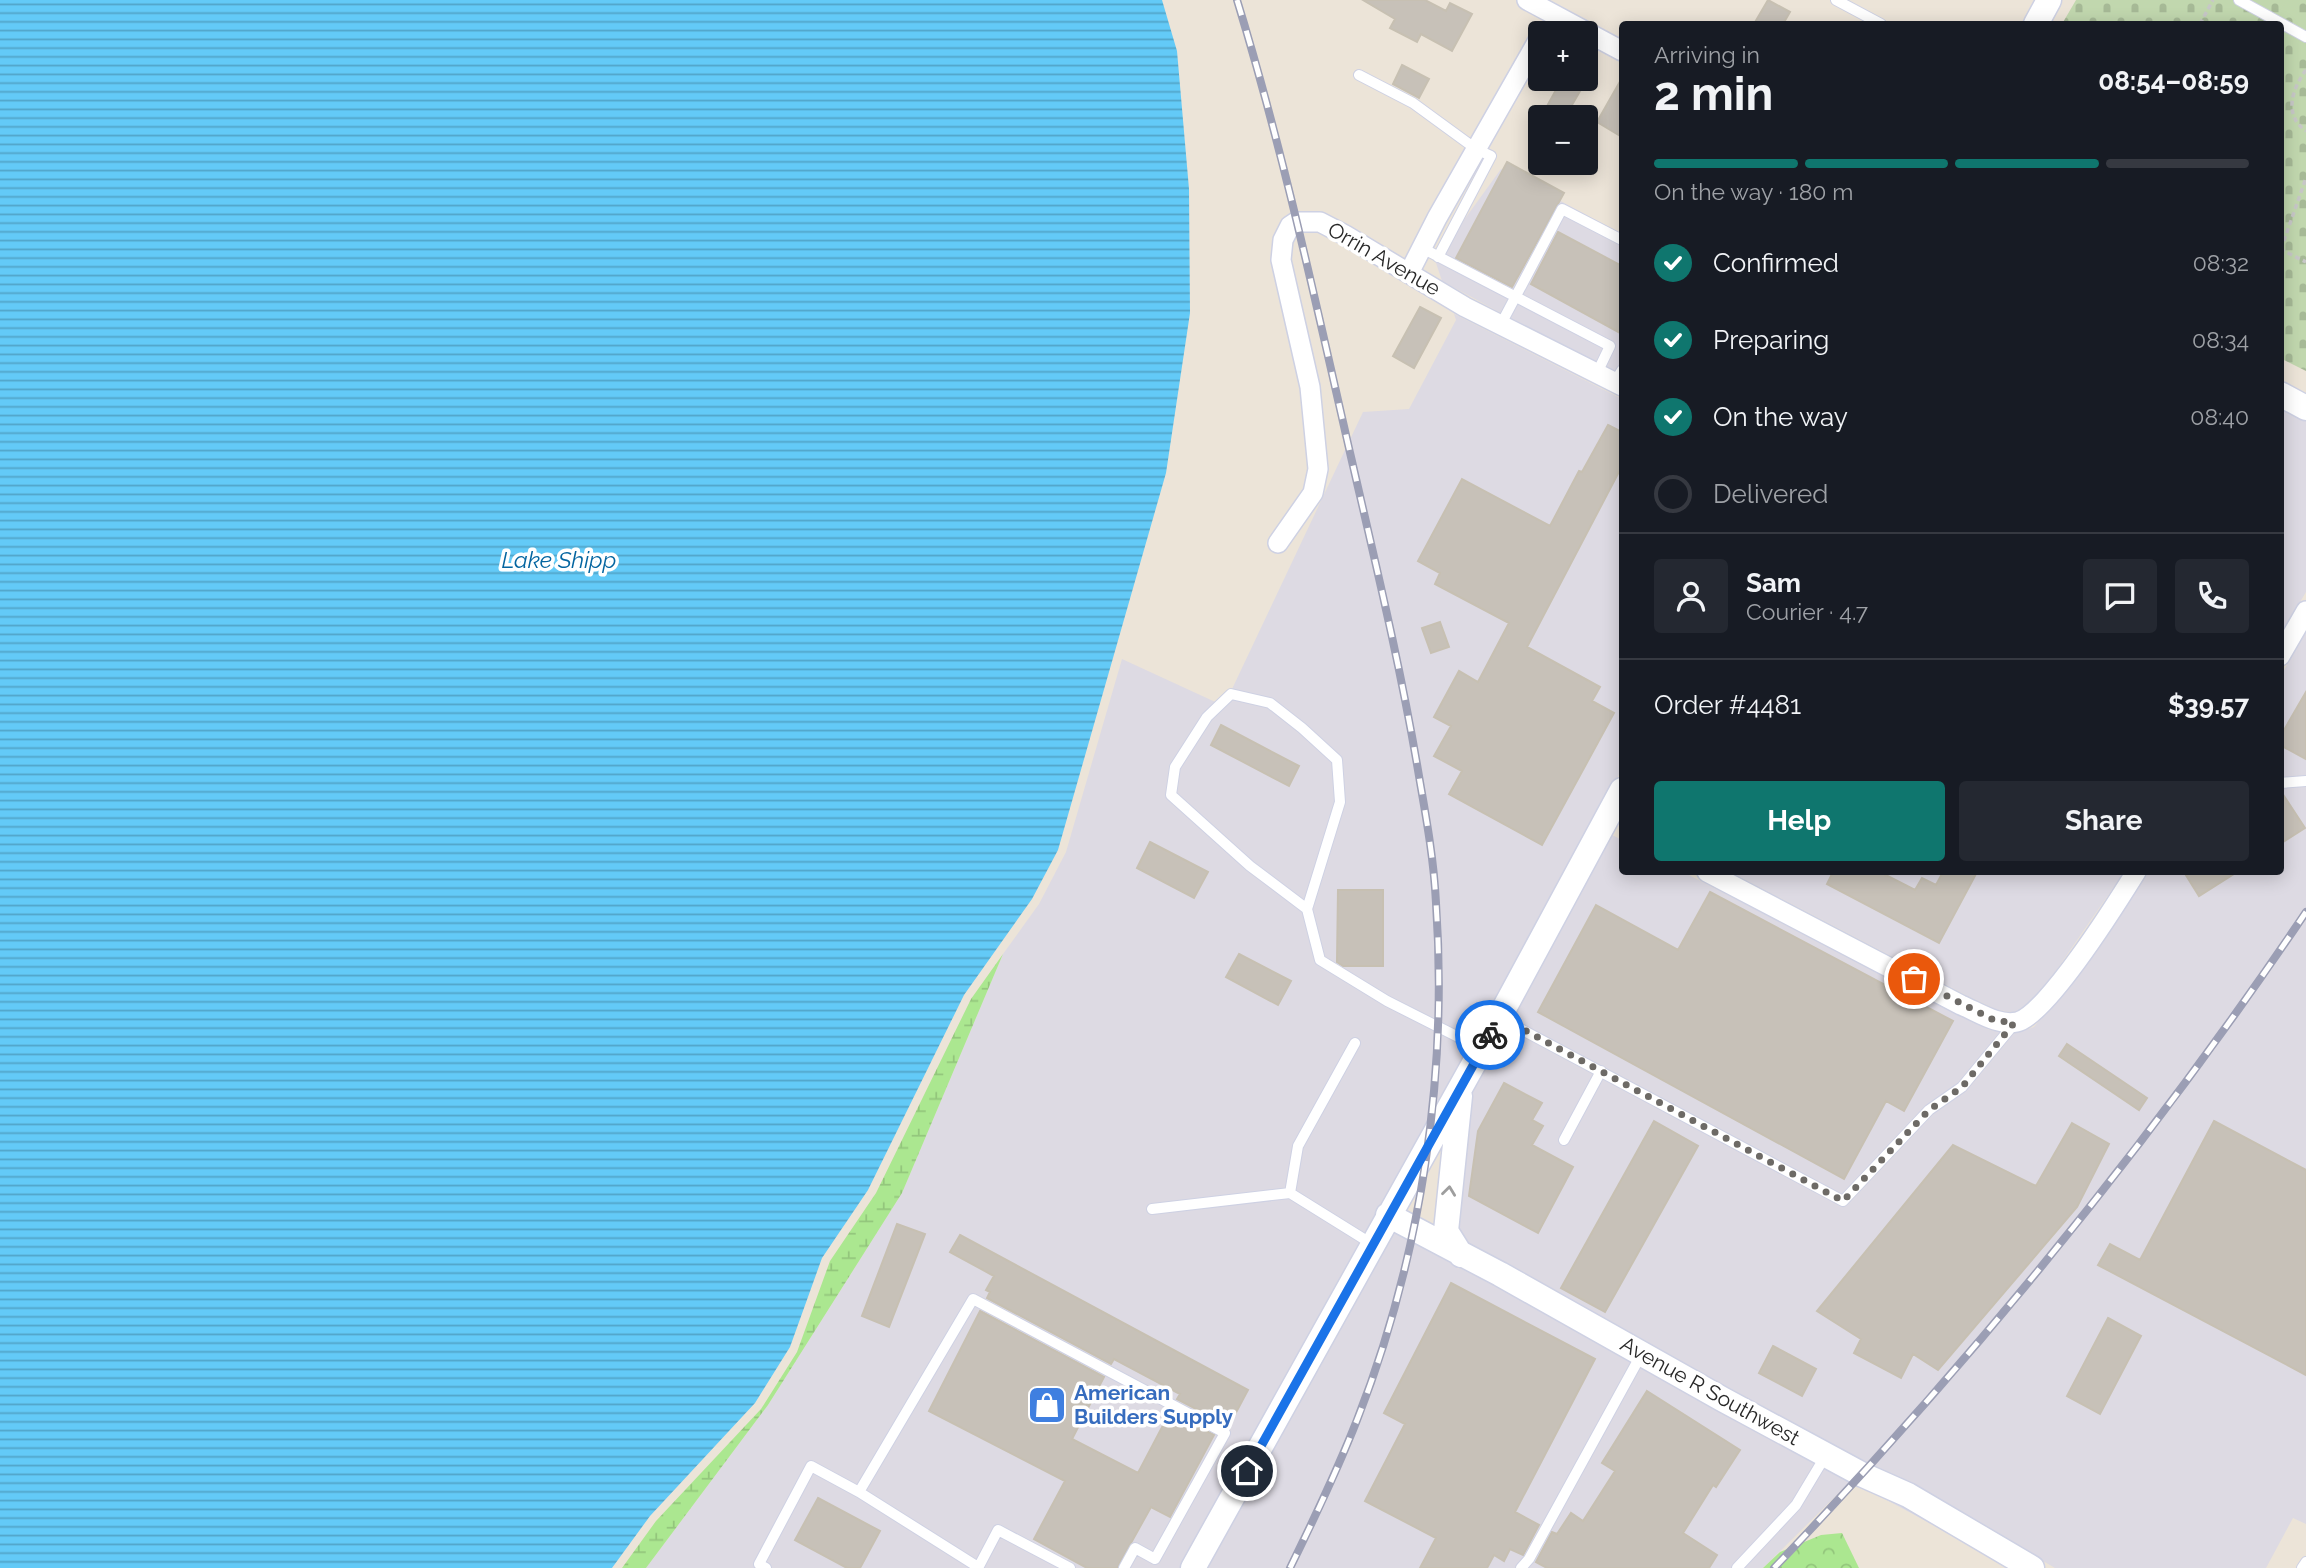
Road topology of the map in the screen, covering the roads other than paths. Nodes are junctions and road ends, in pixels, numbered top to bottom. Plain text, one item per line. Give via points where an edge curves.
1 (1527, 0) edge
2 (1836, 0) edge
3 (2049, 0) edge
4 (2239, 0) edge
5 (1558, 7) edge
6 (1875, 21) edge
7 (2038, 21) edge
8 (2277, 21) edge
9 (2284, 25) edge
10 (2306, 37) edge
11 (1619, 49) edge
12 (1528, 58) edge
13 (1359, 75) dead end
14 (1476, 149) junction
15 (1619, 238) edge
16 (1430, 253) junction
17 (1409, 274) junction
18 (1515, 297) junction
19 (1500, 326) junction
20 (1597, 373) junction
21 (1619, 380) edge
22 (2284, 396) edge
23 (2306, 408) edge
24 (1278, 543) dead end
25 (2306, 611) edge
26 (2284, 649) edge
27 (2306, 781) edge
28 (2284, 783) edge
29 (1619, 803) edge
30 (1614, 824) edge
31 (1713, 875) edge
32 (2134, 875) edge
33 (1307, 909) junction
34 (1500, 1017) junction
35 (2018, 1022) junction
36 (1355, 1043) dead end
37 (1482, 1049) junction
38 (1601, 1071) junction
39 (1461, 1086) junction
40 (1564, 1140) dead end
41 (1290, 1193) junction
42 (1152, 1209) dead end
43 (1388, 1215) junction
44 (1372, 1244) junction
45 (1461, 1255) junction
46 (1641, 1354) junction
47 (1826, 1455) junction
48 (859, 1492) junction
49 (2306, 1562) edge
50 (766, 1568) edge
51 (978, 1568) edge
52 (1070, 1568) edge
53 (1124, 1568) edge
54 (1193, 1568) edge
55 (1521, 1568) edge
56 (1737, 1568) edge
57 (2032, 1568) edge
58 (2302, 1568) edge

1 - 5 street
2 - 6 lane
3 - 7 street
4 - 8 lane
5 - 11 street
9 - 10 lane
12 - 14 street
13 - 14 lane via 1413,103
14 - 16 street
15 - 18 lane via 1562,209
16 - 17 street
16 - 18 lane
17 - 19 street, Orrin Avenue
17 - 24 street, Orrin Avenue via 1320,222 1296,222 1283,240 1281,260 1310,387 1318,469 1313,493
18 - 19 lane
18 - 20 lane via 1610,346
19 - 20 street, Orrin Avenue
20 - 21 street, Orrin Avenue
22 - 23 street
25 - 26 street
27 - 28 lane
29 - 30 street
30 - 34 street
31 - 35 street via 1994,1020
32 - 35 street via 2061,981 2035,1012
33 - 33 lane via 1340,802 1337,760 1270,703 1231,694 1207,717 1175,767 1171,795
33 - 37 lane via 1320,960 1387,1001
34 - 37 street
34 - 38 lane
35 - 38 lane via 1962,1087 1929,1110 1843,1201
36 - 41 lane via 1298,1146
37 - 39 street
38 - 40 lane
39 - 43 street
45 -> 39 street via 1446,1231
41 - 42 lane
41 - 44 lane
43 - 44 street
43 - 45 street, Avenue R Southwest
44 - 54 street
45 - 46 street, Avenue R Southwest
46 - 47 street, Avenue R Southwest
46 - 55 lane
47 - 56 lane via 1796,1505
47 - 57 street, Avenue R Southwest via 1908,1495
48 - 50 lane via 811,1466 759,1564
48 - 51 lane
48 - 53 lane via 973,1299 1225,1433 1155,1559 1135,1548
49 - 58 lane
51 - 52 lane via 998,1530

